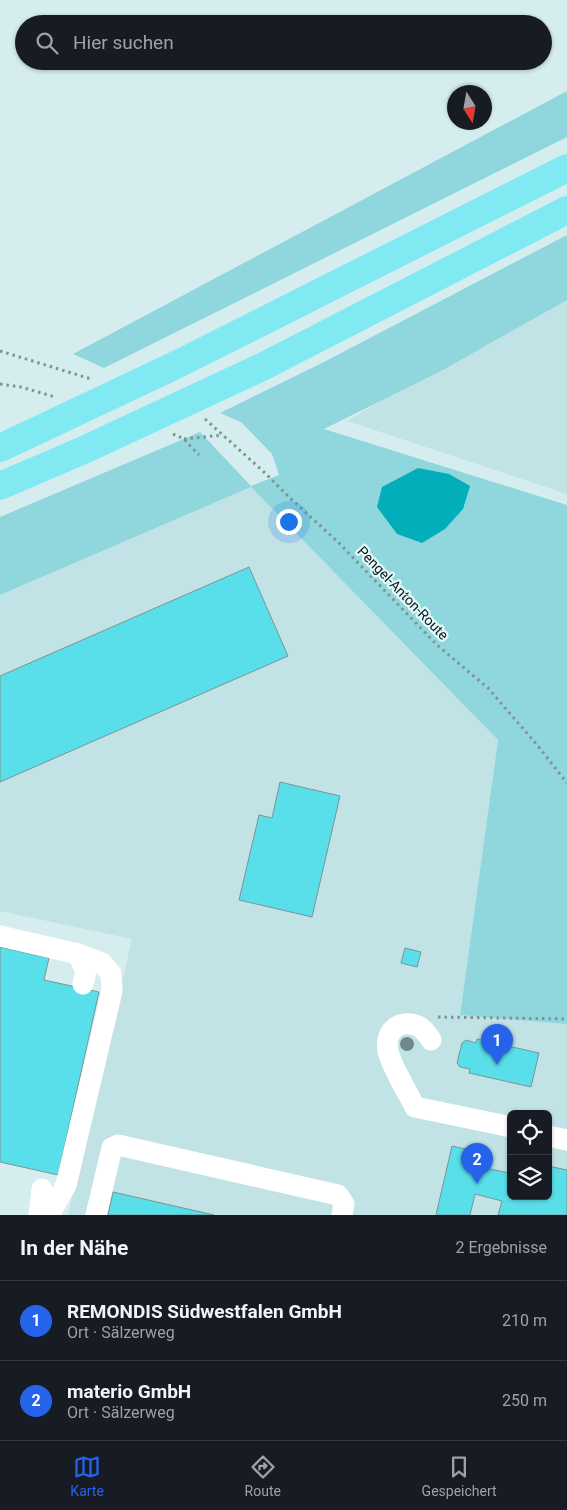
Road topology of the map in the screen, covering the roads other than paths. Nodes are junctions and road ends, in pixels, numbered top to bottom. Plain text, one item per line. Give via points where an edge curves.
1 (567, 168) edge
2 (567, 210) edge
3 (5, 446) edge
4 (0, 486) edge
5 (0, 936) edge
6 (78, 954) junction
7 (84, 984) dead end
8 (431, 1040) dead end
9 (507, 1126) edge
10 (552, 1137) edge
11 (567, 1140) edge
12 (42, 1189) dead end
13 (39, 1215) edge
14 (49, 1215) edge
15 (96, 1215) edge
16 (342, 1215) edge

1 - 3 highway via 178,364
2 - 4 highway via 262,367
5 - 6 street
6 - 7 street via 86,972
6 - 14 street via 102,963 111,974 112,991 66,1185
8 - 9 street via 417,1026 404,1024 389,1033 388,1054 415,1107
10 - 11 street
12 - 13 street
15 - 16 street via 112,1148 118,1145 338,1195 344,1204

